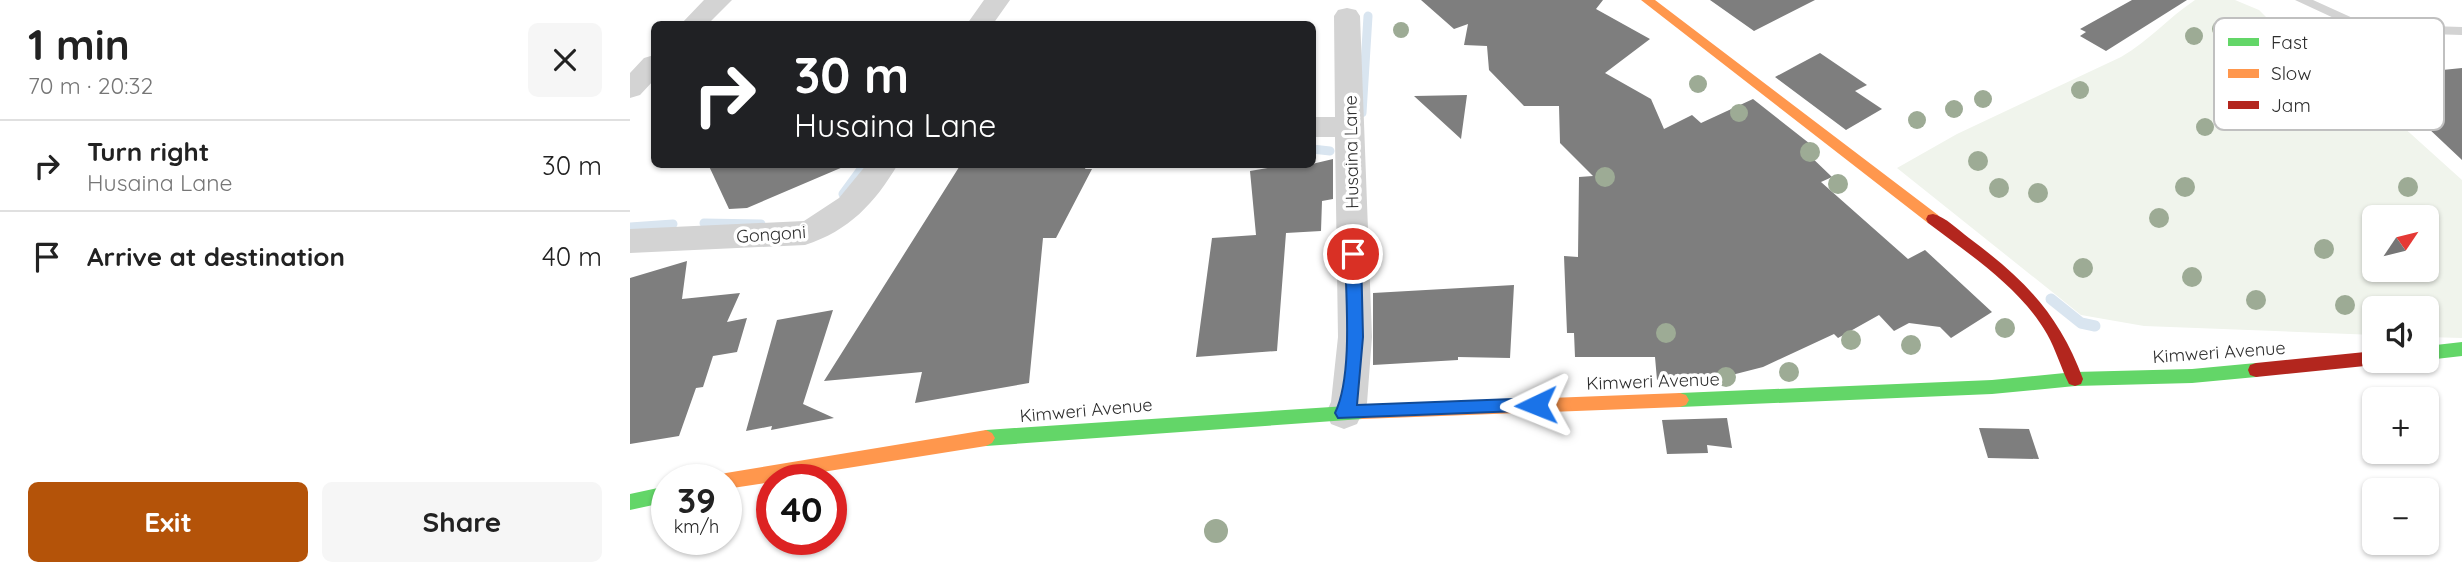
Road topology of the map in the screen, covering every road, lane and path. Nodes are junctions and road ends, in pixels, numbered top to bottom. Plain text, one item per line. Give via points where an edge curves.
1 (719, 0) edge
2 (997, 0) edge
3 (2302, 0) edge
4 (1658, 2) edge
5 (1347, 16) dead end
6 (2342, 18) edge
7 (697, 21) edge
8 (982, 21) edge
9 (2444, 30) edge
10 (2462, 31) edge
11 (1348, 127) junction
12 (1316, 128) edge
13 (880, 168) edge
14 (630, 241) edge
15 (2462, 349) edge
16 (2439, 352) edge
17 (2362, 359) edge
18 (2075, 379) junction
19 (1344, 413) junction
20 (742, 478) edge
21 (651, 497) edge
22 (630, 502) edge

1 - 7 street
2 - 8 street
3 - 6 lane
4 - 18 street via 2023,287 2066,344
5 - 11 street, Husaina Lane
9 - 10 lane
11 - 12 street
11 - 19 street, Husaina Lane via 1355,337 1349,403
13 - 14 street, Gongoni via 846,212 820,230
15 - 16 street
17 - 18 street, Kimweri Avenue via 2192,376
18 - 19 street, Kimweri Avenue via 1992,387
19 - 20 street, Kimweri Avenue via 972,439
21 - 22 street

